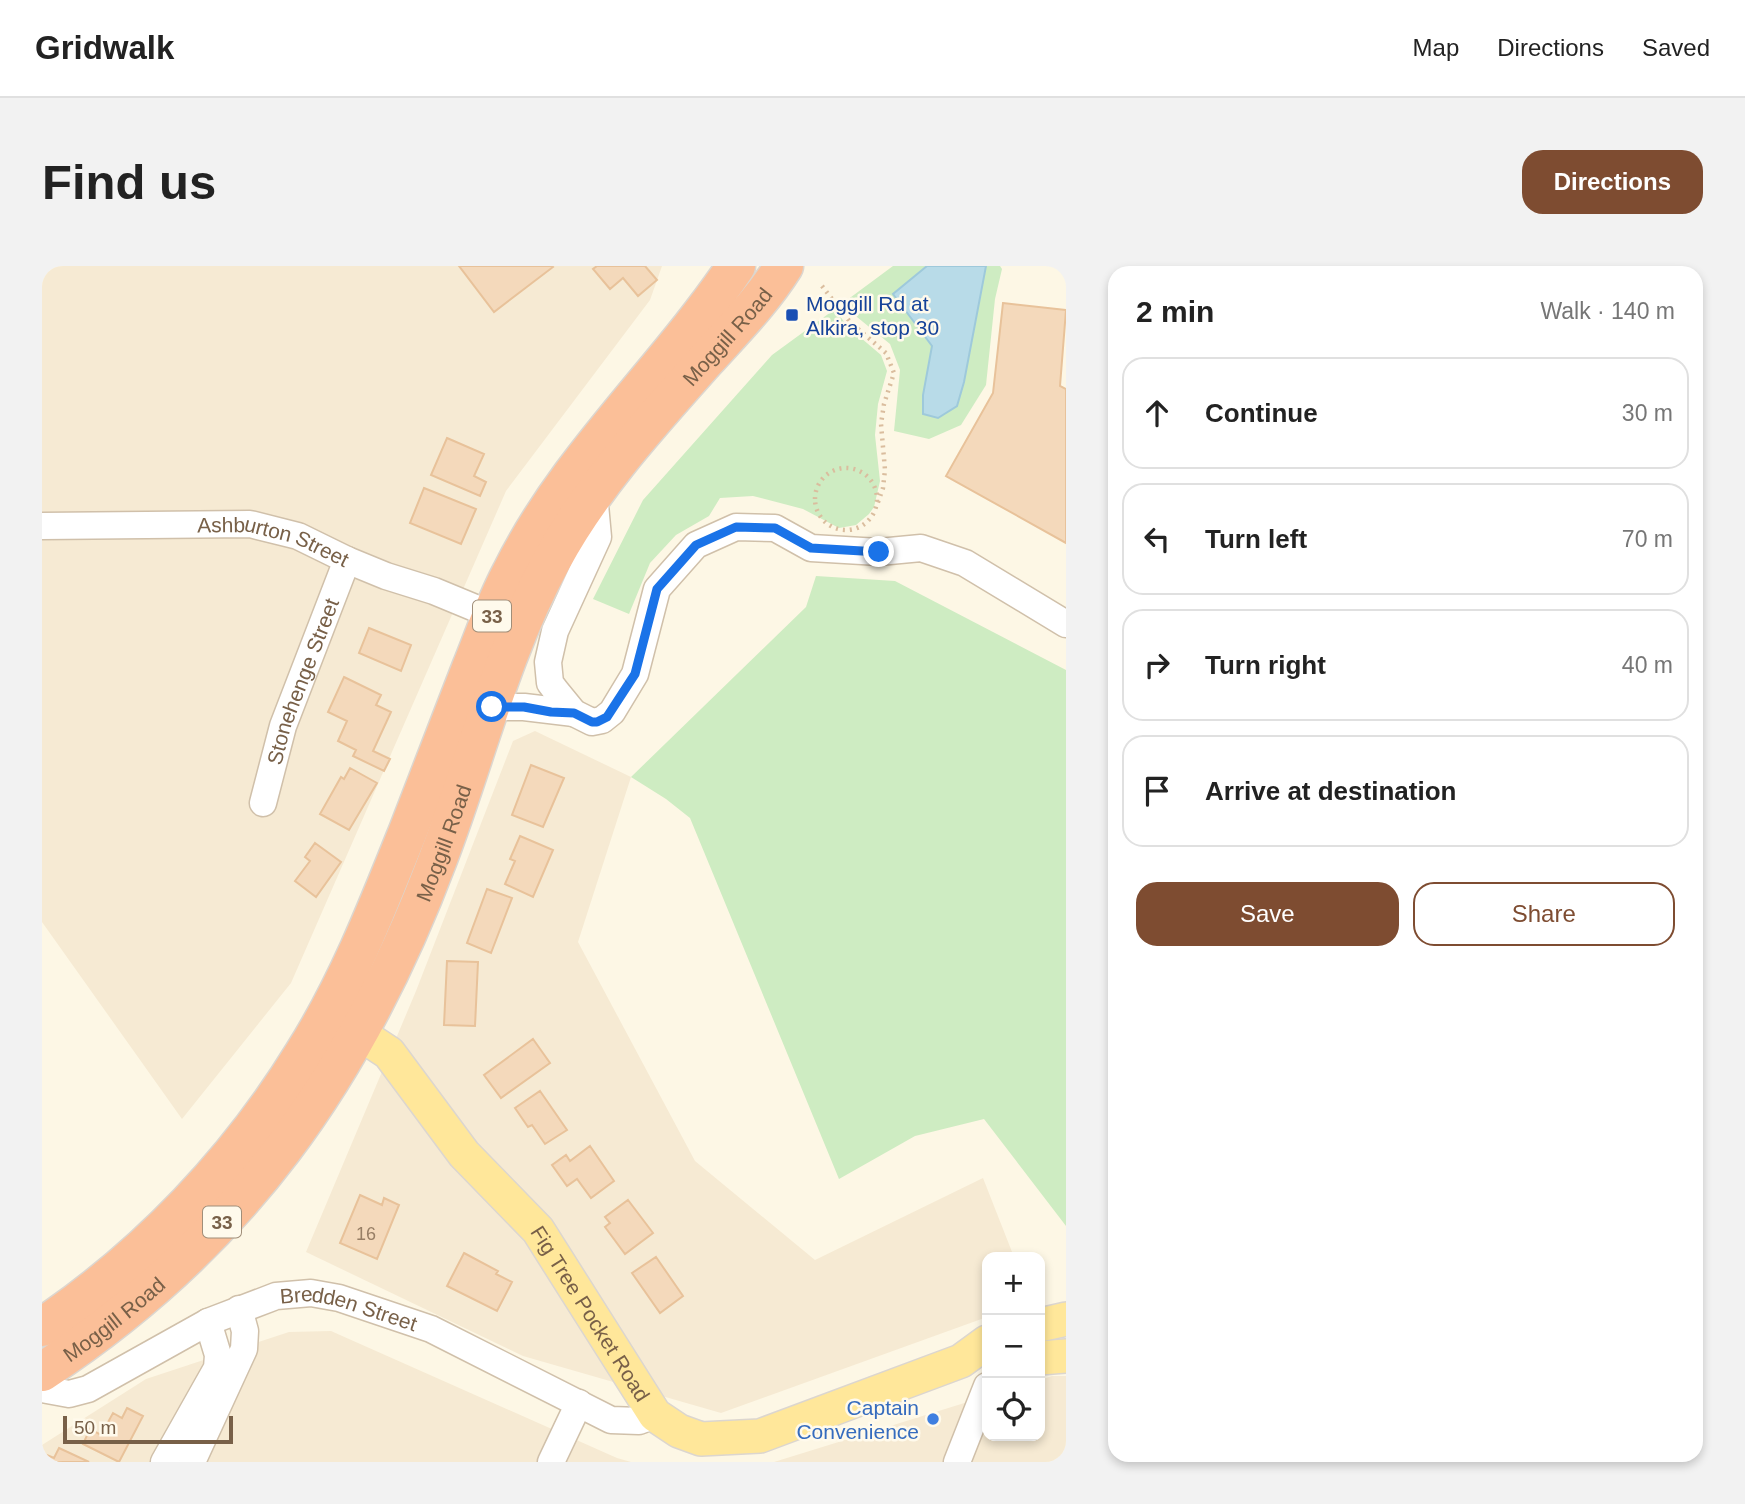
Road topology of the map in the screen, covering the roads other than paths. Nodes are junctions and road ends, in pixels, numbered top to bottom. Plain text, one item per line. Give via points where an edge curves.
1 (736, 266) edge
2 (784, 266) edge
3 (594, 494) junction
4 (42, 526) edge
5 (347, 560) junction
6 (492, 615) junction
7 (1066, 624) edge
8 (492, 707) junction
9 (574, 713) junction
10 (263, 803) dead end
11 (327, 1013) junction
12 (360, 1033) junction
13 (239, 1309) junction
14 (1066, 1320) edge
15 (208, 1322) junction
16 (1045, 1324) edge
17 (42, 1327) edge
18 (978, 1355) edge
19 (1066, 1356) edge
20 (1045, 1358) edge
21 (42, 1372) edge
22 (42, 1389) edge
23 (982, 1399) edge
24 (579, 1403) junction
25 (655, 1415) junction
26 (163, 1462) edge
27 (192, 1462) edge
28 (551, 1462) edge
29 (957, 1462) edge

1 - 6 highway, Moggill Road / 33 via 692,328 556,496 510,574
2 - 3 highway, Moggill Road / 33
3 - 8 highway, Moggill Road / 33 via 536,590
3 - 9 street via 598,537 555,631 548,662 551,683
4 - 5 street, Ashburton Street via 250,524 298,536
5 - 6 street, Ashburton Street
5 - 10 street, Stonehenge Street via 284,726
6 - 11 highway, Moggill Road / 33 via 406,835
7 - 9 street via 965,563 921,548 879,552 811,548 775,528 736,527 696,545 657,589 635,674 612,712 597,722
8 - 9 street
8 - 12 highway, Moggill Road / 33 via 428,885
11 - 12 main road, Fig Tree Pocket Road
11 - 17 highway, Moggill Road / 33 via 282,1089 221,1167 152,1239
12 - 21 highway, Moggill Road / 33 via 292,1138 228,1216 124,1314
12 - 25 main road, Fig Tree Pocket Road via 394,1058 464,1154 538,1230
13 - 15 street, Bredden Street
13 - 24 street, Bredden Street via 276,1296 311,1293 339,1298 431,1329
13 - 27 street via 244,1349
14 - 16 main road
15 - 22 street, Bredden Street via 88,1389 69,1394
15 - 26 street via 217,1368
18 - 25 main road, Fig Tree Pocket Road via 760,1436 701,1439
19 - 20 main road
23 - 29 street
24 - 25 street, Bredden Street via 611,1420 639,1421
24 - 28 street

